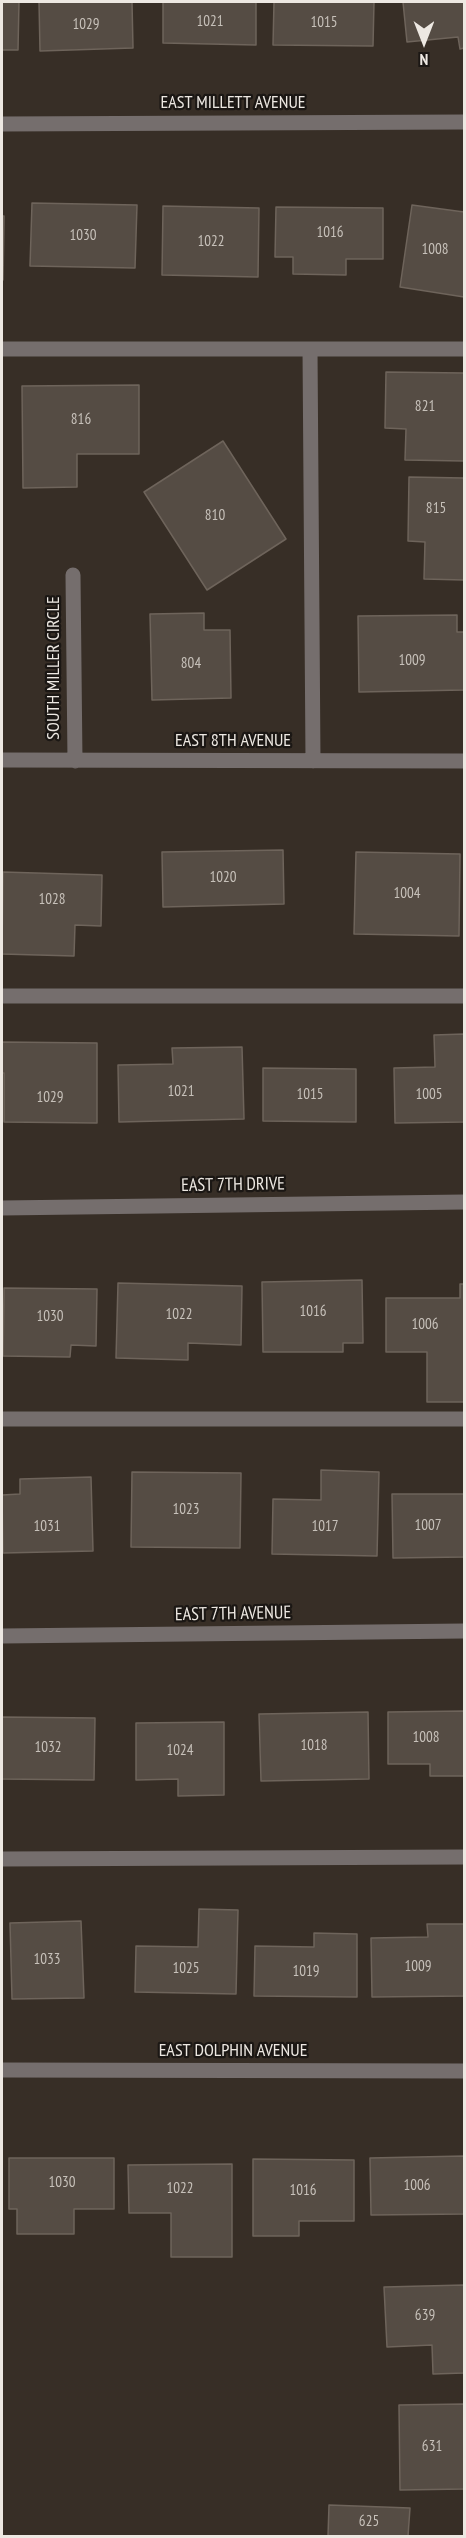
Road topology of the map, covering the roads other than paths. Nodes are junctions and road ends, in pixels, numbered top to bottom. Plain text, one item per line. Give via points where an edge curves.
1 (465, 122) edge
2 (2, 124) edge
3 (2, 349) edge
4 (310, 349) junction
5 (465, 349) edge
6 (73, 575) dead end
7 (2, 760) edge
8 (75, 760) junction
9 (313, 760) junction
10 (465, 760) edge
11 (2, 996) edge
12 (465, 996) edge
13 (465, 1202) edge
14 (2, 1208) edge
15 (2, 1419) edge
16 (465, 1419) edge
17 (465, 1631) edge
18 (2, 1636) edge
19 (465, 1857) edge
20 (2, 1859) edge
21 (2, 2070) edge
22 (465, 2071) edge

1 - 2 street, EAST MILLETT AVENUE
3 - 4 street
4 - 5 street
4 - 9 street
6 - 8 street, SOUTH MILLER CIRCLE
7 - 8 street, EAST 8TH AVENUE
8 - 9 street, EAST 8TH AVENUE
9 - 10 street, EAST 8TH AVENUE
11 - 12 street
13 - 14 street, EAST 7TH DRIVE
15 - 16 street
17 - 18 street, EAST 7TH AVENUE
19 - 20 street
21 - 22 street, EAST DOLPHIN AVENUE

